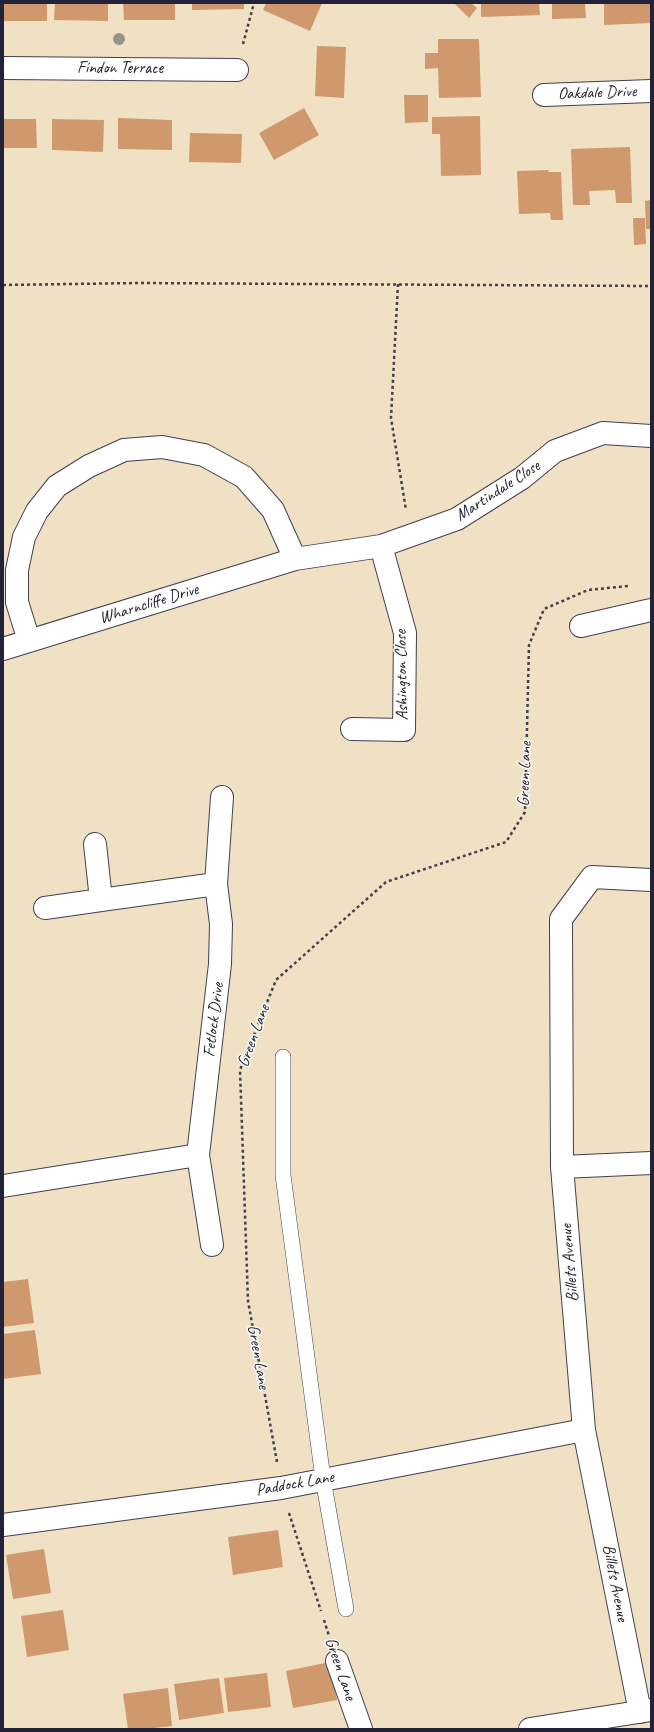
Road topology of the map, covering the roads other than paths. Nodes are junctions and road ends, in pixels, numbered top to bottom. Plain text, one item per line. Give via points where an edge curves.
1 (3, 68) edge
2 (237, 70) road end
3 (651, 91) edge
4 (544, 95) dead end
5 (651, 436) edge
6 (381, 546) junction
7 (295, 559) junction
8 (651, 610) edge
9 (581, 626) dead end
10 (29, 641) junction
11 (3, 649) edge
12 (352, 729) dead end
13 (222, 797) dead end
14 (95, 844) dead end
15 (651, 880) edge
16 (216, 884) junction
17 (101, 900) junction
18 (46, 908) dead end
19 (283, 1057) dead end
20 (198, 1155) junction
21 (651, 1163) edge
22 (562, 1167) junction
23 (3, 1186) edge
24 (212, 1245) dead end
25 (584, 1430) junction
26 (323, 1480) junction
27 (3, 1525) edge
28 (346, 1609) dead end
29 (337, 1661) road end
30 (646, 1711) edge
31 (361, 1729) edge
32 (530, 1729) edge

1 - 2 street, Findon Terrace
3 - 4 street, Oakdale Drive
5 - 6 street, Martindale Close via 603,433 555,451 522,478 457,519
6 - 7 street, Martindale Close
6 - 12 street, Ashington Close via 405,633 404,730
7 - 10 street, Wharncliffe Drive
7 - 10 street via 273,510 244,477 204,455 162,447 124,450 89,466 57,486 37,511 24,537 17,570 17,602
8 - 9 street
10 - 11 street, Wharncliffe Drive
13 - 16 street, Fetlock Drive
14 - 17 street
15 - 22 street, Billets Avenue via 592,877 561,919
16 - 17 street
16 - 20 street, Fetlock Drive via 221,924 220,964
17 - 18 street
19 - 26 lane via 283,1175
20 - 23 street
20 - 24 street, Fetlock Drive
21 - 22 street
22 - 25 street, Billets Avenue
25 - 26 street, Paddock Lane
25 - 30 street, Billets Avenue
26 - 27 street, Paddock Lane via 281,1488
26 - 28 lane
29 - 31 street, Green Lane
30 - 32 street

